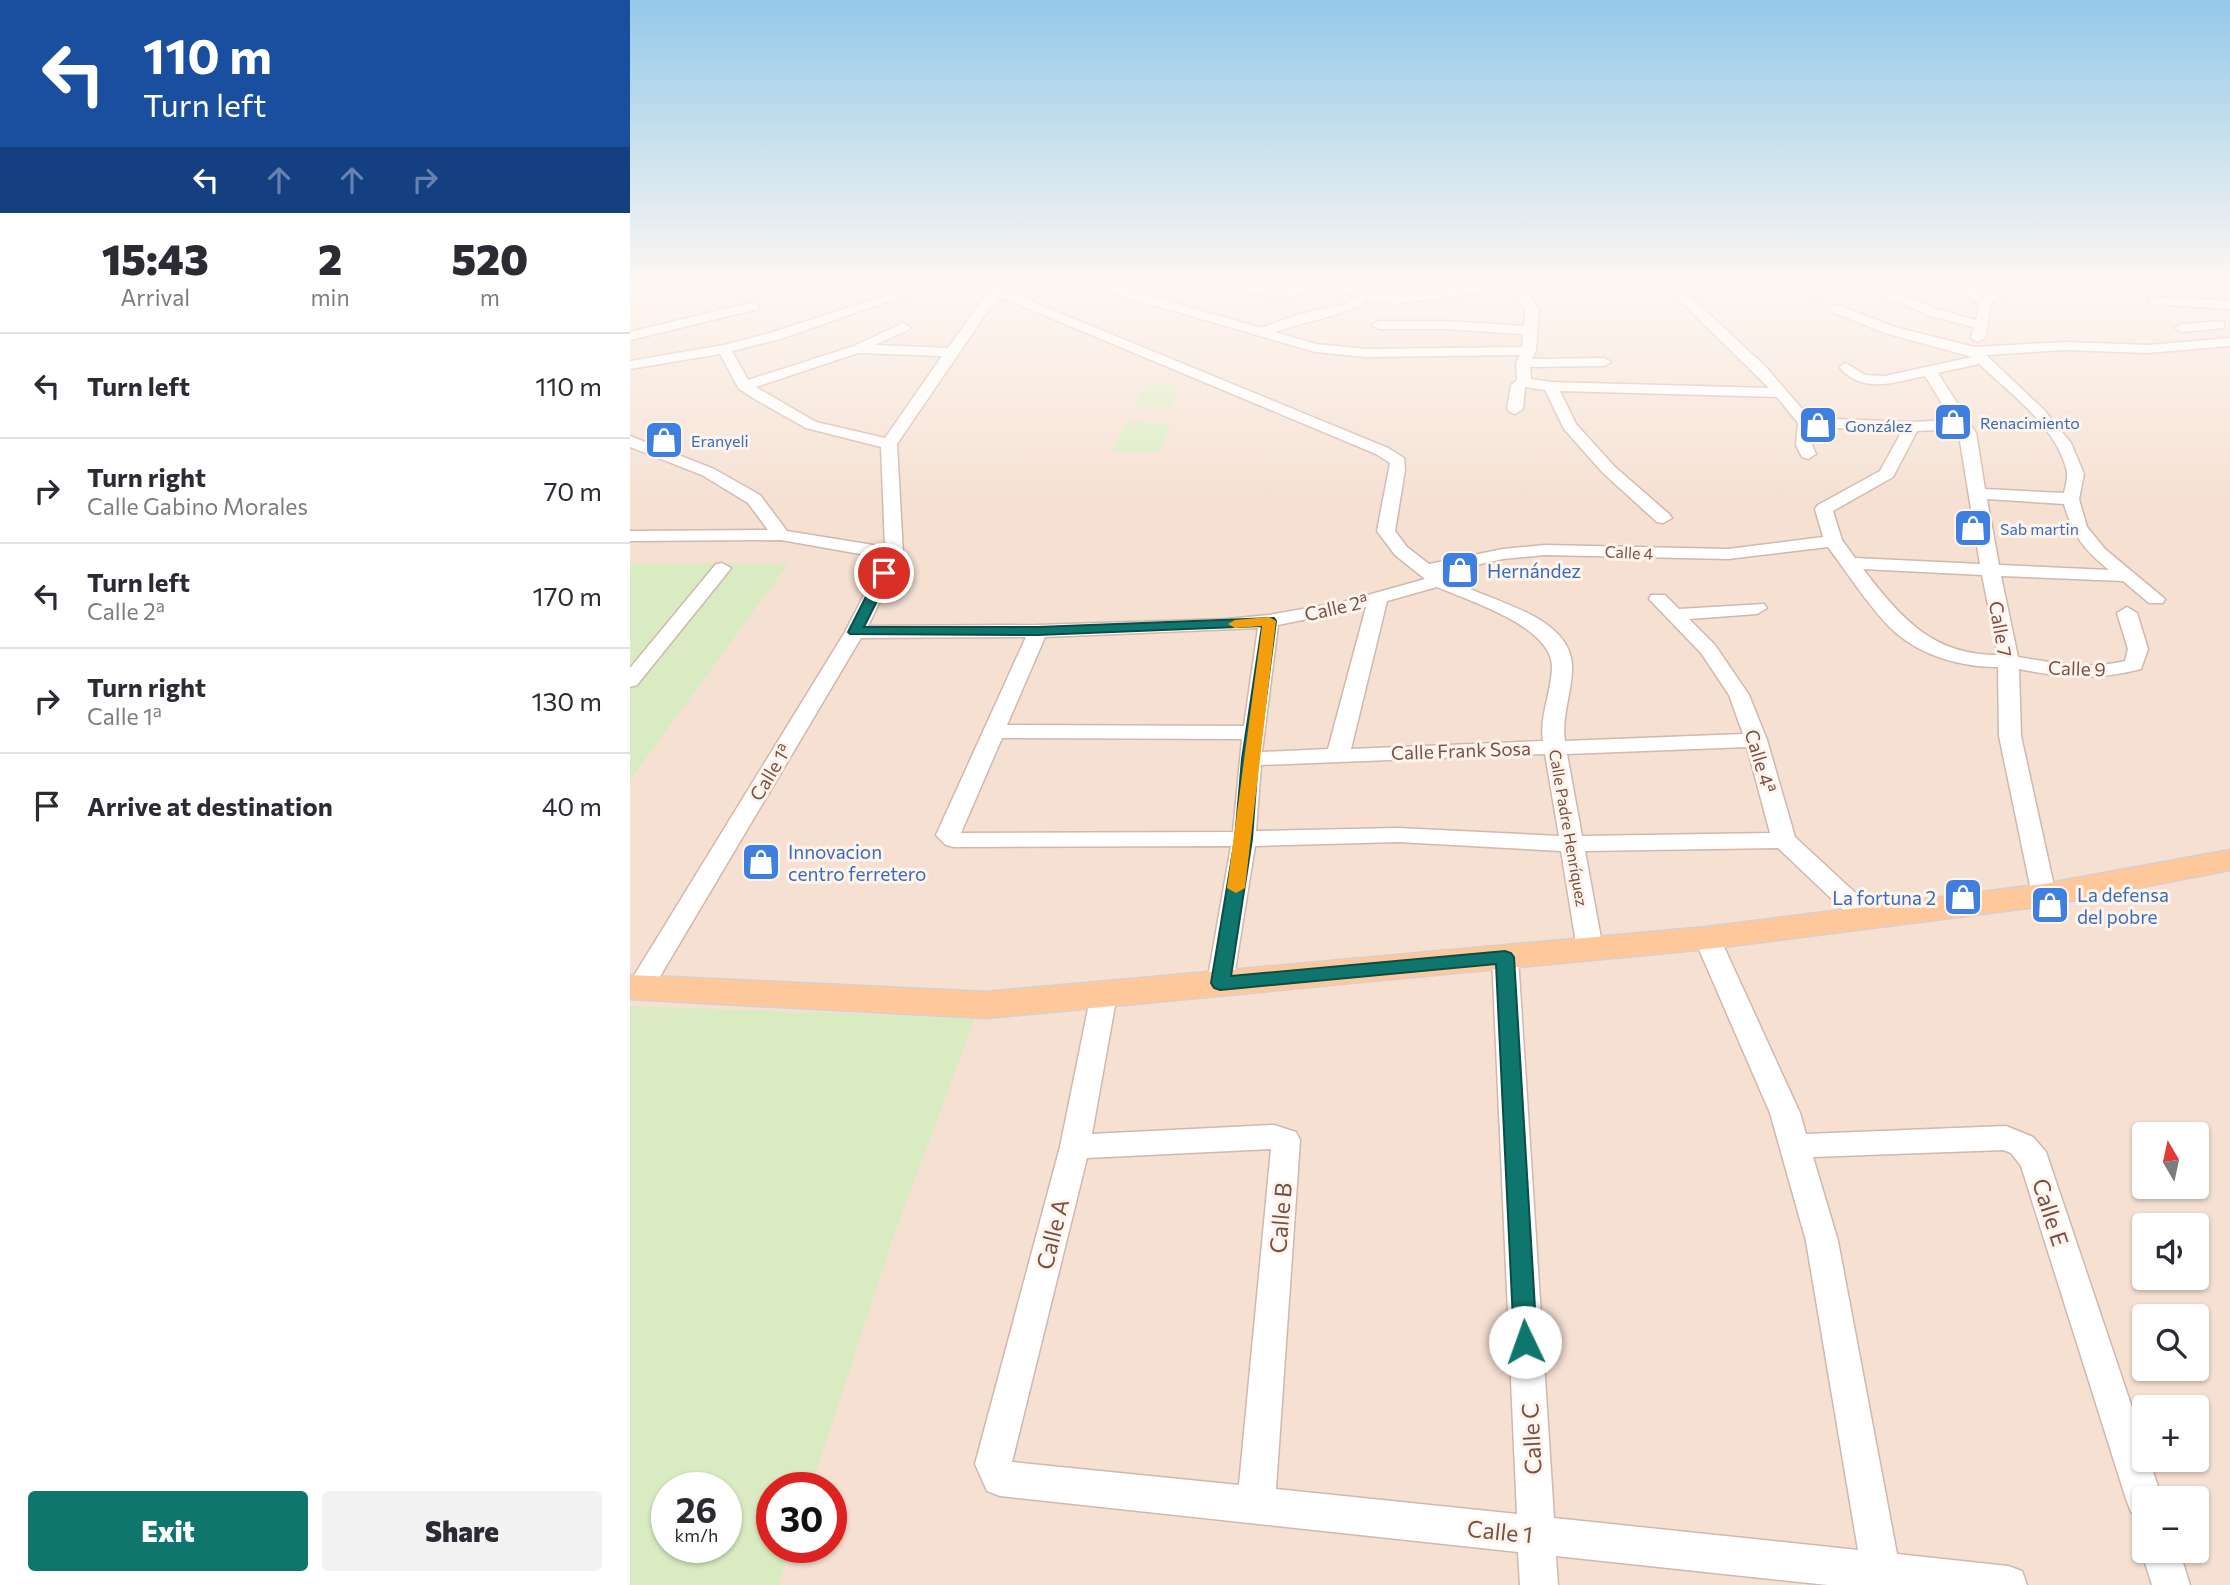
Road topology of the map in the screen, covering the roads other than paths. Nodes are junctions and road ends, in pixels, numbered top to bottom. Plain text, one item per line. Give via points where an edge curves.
1 (1526, 357) edge
2 (671, 358) edge
3 (729, 358) edge
4 (830, 358) edge
5 (948, 358) edge
6 (1158, 358) edge
7 (1541, 358) edge
8 (1748, 358) edge
9 (1970, 358) edge
10 (1981, 358) edge
11 (1604, 362) dead end
12 (630, 365) edge
13 (1846, 367) dead end
14 (1930, 372) junction
15 (1524, 382) junction
16 (744, 386) junction
17 (1551, 386) junction
18 (1783, 393) junction
19 (1515, 409) dead end
20 (1806, 422) junction
21 (1962, 424) junction
22 (1912, 427) junction
23 (630, 441) edge
24 (889, 444) junction
25 (1808, 454) dead end
26 (1976, 493) junction
27 (2071, 499) junction
28 (1663, 518) dead end
29 (781, 535) junction
30 (630, 536) edge
31 (1833, 541) junction
32 (894, 554) junction
33 (1849, 563) junction
34 (722, 568) dead end
35 (1990, 568) junction
36 (1433, 576) junction
37 (2125, 576) junction
38 (1378, 598) junction
39 (2156, 598) dead end
40 (1658, 599) dead end
41 (1757, 608) dead end
42 (2127, 613) dead end
43 (1674, 615) junction
44 (1269, 621) junction
45 (1038, 631) junction
46 (855, 632) junction
47 (2007, 661) junction
48 (630, 681) edge
49 (994, 731) junction
50 (1254, 733) junction
51 (1756, 740) junction
52 (1554, 747) junction
53 (1338, 755) junction
54 (1250, 759) junction
55 (1244, 839) junction
56 (1784, 840) junction
57 (1571, 844) junction
58 (2230, 860) edge
59 (2044, 895) junction
60 (1867, 918) junction
61 (1707, 938) junction
62 (1590, 949) junction
63 (1505, 957) junction
64 (1220, 983) junction
65 (635, 987) edge
66 (1104, 994) junction
67 (1794, 1146) junction
68 (1075, 1147) junction
69 (995, 1472) joint
70 (2140, 1486) edge
71 (1256, 1505) junction
72 (1536, 1535) junction
73 (2164, 1563) edge
74 (1882, 1578) edge
75 (1539, 1585) edge
76 (2008, 1585) edge
77 (2171, 1585) edge

1 - 15 street
2 - 12 street
3 - 16 street
4 - 16 street
5 - 24 street
6 - 36 street, Calle Padre Henríquez via 1398,461 1386,531 1401,551
7 - 11 street
8 - 18 street
9 - 14 street
10 - 27 street via 2039,413 2063,443 2076,474
13 - 14 street via 1871,381
14 - 21 street, Calle 7
15 - 17 street
15 - 19 street via 1518,385
16 - 24 street via 811,425
17 - 18 street
17 - 28 street via 1569,426
18 - 20 street
20 - 22 street
20 - 25 street
21 - 22 street
21 - 26 street, Calle 7 via 1968,433
22 - 31 street via 1887,474 1824,509
23 - 29 street via 708,472 754,499
24 - 32 street
26 - 27 street
26 - 35 street, Calle 7
27 - 37 street via 2079,528
29 - 30 street
29 - 32 street
31 - 33 street
31 - 36 street, Calle 4 via 1728,554 1572,549 1503,554
32 - 46 street, Calle 1ª
33 - 35 street
33 - 47 street via 1903,629 1940,651 1973,661
34 - 48 street
35 - 37 street
35 - 47 street, Calle 7
36 - 38 street, Calle 2ª
36 - 52 street, Calle Padre Henríquez via 1530,621 1560,653
37 - 39 street
38 - 44 street, Calle 2ª
38 - 53 street
40 - 43 street, Calle 4ª
41 - 43 street
42 - 47 street, Calle 9 via 2138,649 2134,665 2106,672 2062,671
43 - 51 street, Calle 4ª via 1708,649 1739,695
44 - 45 street, Calle 2ª
44 - 50 street
45 - 46 street, Calle 2ª
45 - 49 street
46 - 65 street, Calle 1ª
47 - 59 street, Calle 7 via 2010,736
49 - 50 street
49 - 55 street via 948,835 954,840
50 - 54 street
51 - 52 street, Calle Frank Sosa
51 - 56 street, Calle 4ª
52 - 53 street, Calle Frank Sosa
52 - 57 street, Calle Padre Henríquez
53 - 54 street, Calle Frank Sosa
54 - 55 street
55 - 57 street via 1398,835
55 - 64 street
56 - 57 street
56 - 60 street
57 - 62 street, Calle Padre Henríquez
58 - 59 main road
59 - 60 main road
60 - 61 main road
61 - 62 main road
61 - 67 street via 1785,1113
62 - 63 main road
63 - 64 main road
63 - 72 street, Calle C
64 - 66 main road
65 - 66 main road via 986,1005
66 - 68 street, Calle A
67 - 70 street, Calle E via 2006,1138 2022,1145 2035,1161
67 - 74 street via 1822,1241
68 - 69 street, Calle A via 993,1464
68 - 71 street, Calle B via 1284,1140
69 - 71 street, Calle 1 via 1000,1478
71 - 72 street, Calle 1
72 - 74 street, Calle 1
72 - 75 street, Calle C
73 - 77 street
74 - 76 street, Calle 1

